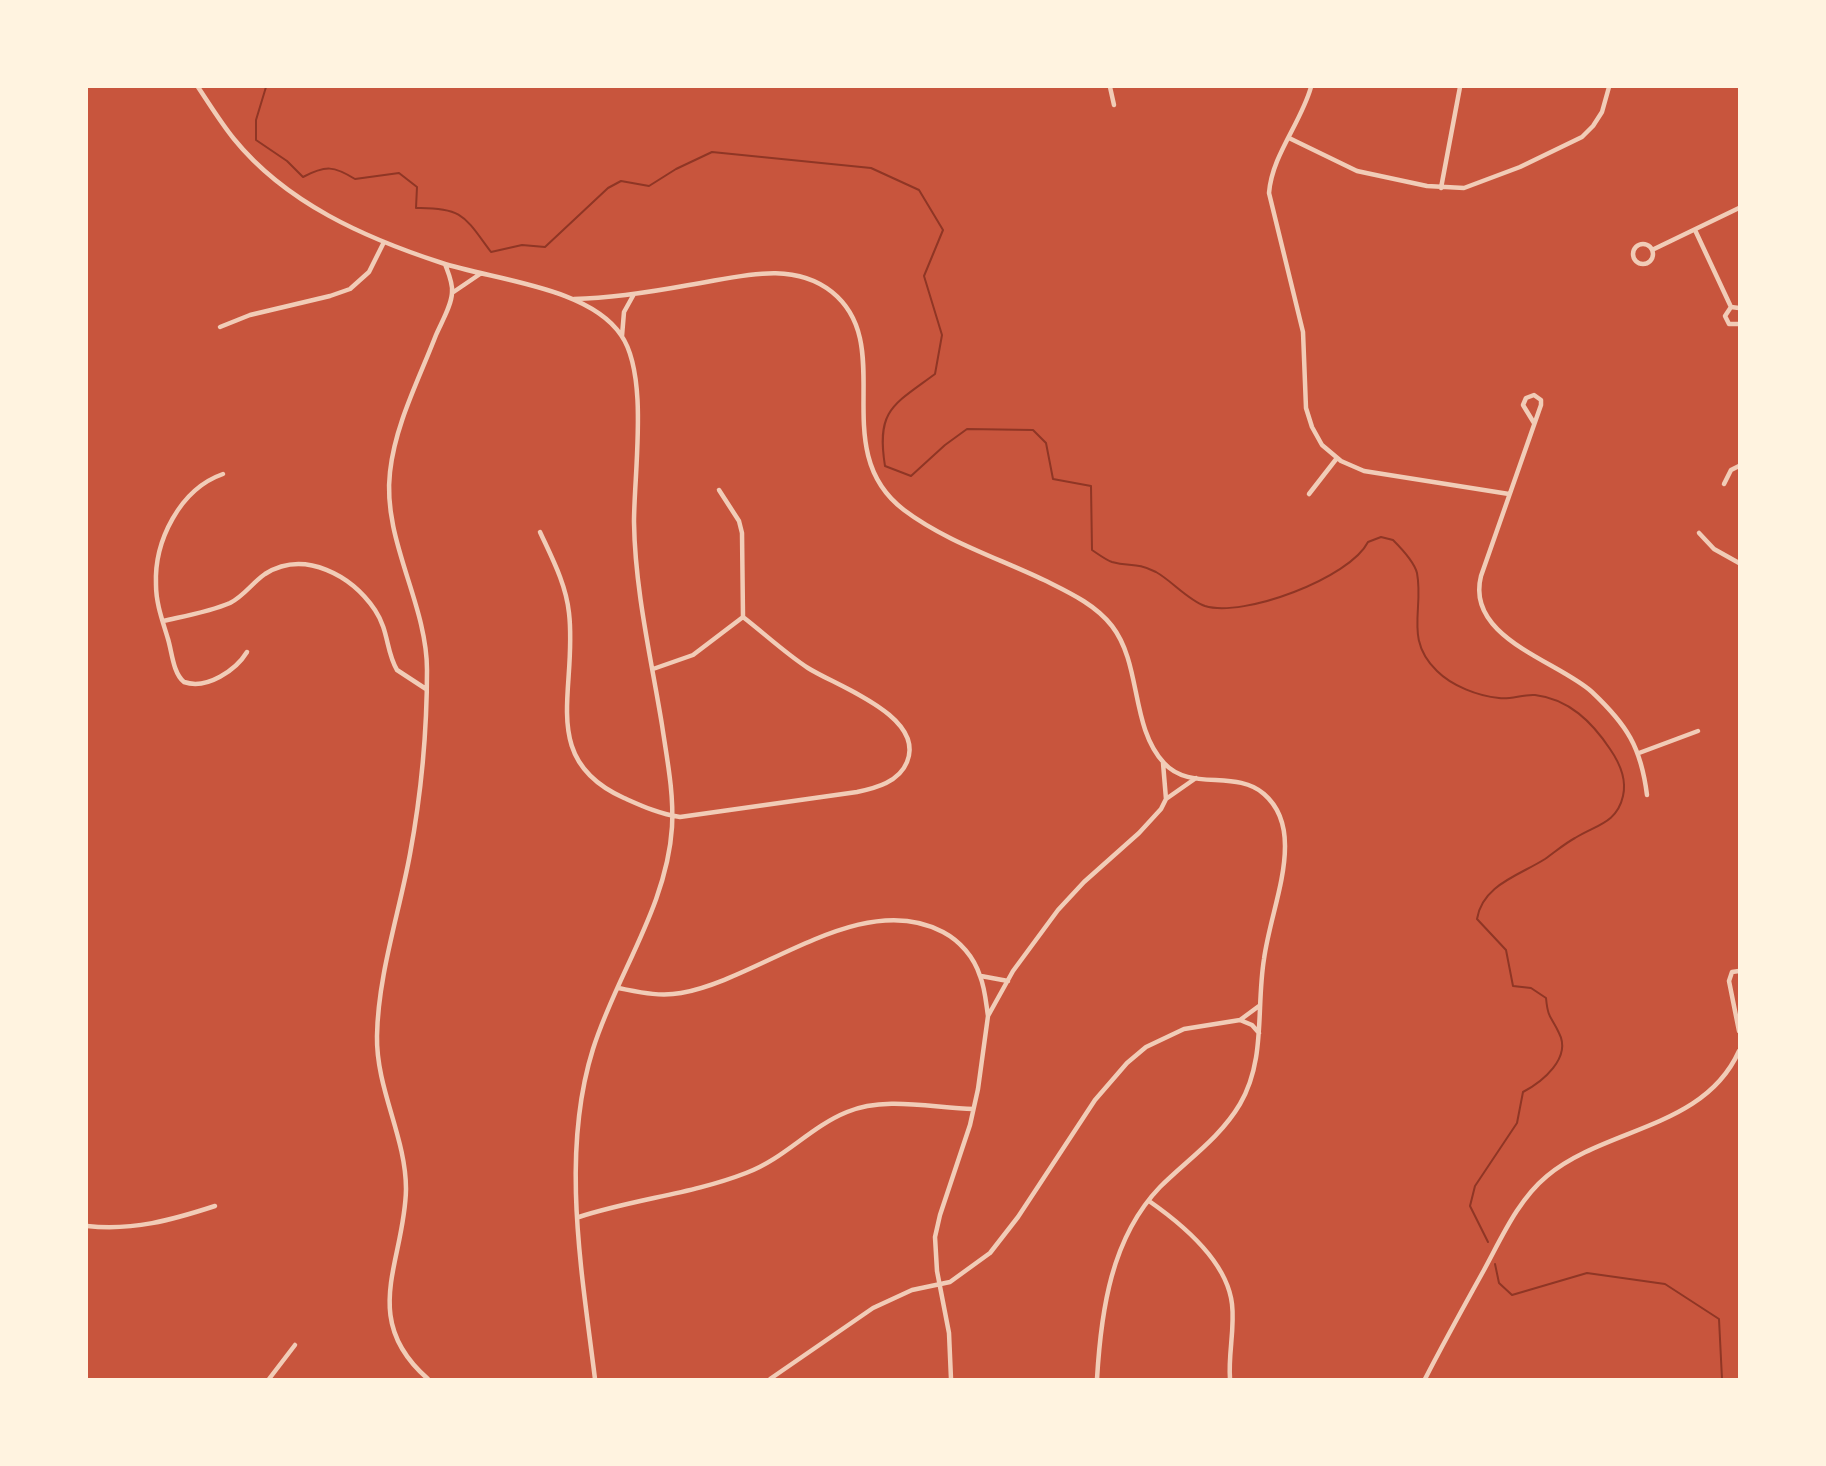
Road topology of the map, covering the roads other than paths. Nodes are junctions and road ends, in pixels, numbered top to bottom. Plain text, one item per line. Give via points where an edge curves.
1 (198, 87) edge
2 (1110, 87) edge
3 (1311, 87) edge
4 (1460, 87) edge
5 (1609, 87) edge
6 (1114, 105) dead end
7 (1289, 138) junction
8 (1441, 188) junction
9 (1739, 208) edge
10 (1695, 230) junction
11 (384, 242) junction
12 (1652, 250) junction
13 (445, 264) junction
14 (481, 274) junction
15 (452, 293) junction
16 (635, 294) junction
17 (574, 298) junction
18 (1731, 307) junction
19 (1739, 308) edge
20 (1739, 324) edge
21 (220, 327) dead end
22 (622, 336) junction
23 (1534, 423) junction
24 (1337, 458) junction
25 (1739, 466) edge
26 (223, 474) dead end
27 (1724, 484) dead end
28 (719, 490) dead end
29 (1309, 494) dead end
30 (1509, 494) junction
31 (540, 532) dead end
32 (1699, 533) dead end
33 (1739, 563) edge
34 (743, 617) junction
35 (163, 621) junction
36 (247, 652) dead end
37 (653, 669) junction
38 (426, 689) junction
39 (1698, 731) dead end
40 (1640, 753) junction
41 (1163, 762) junction
42 (1196, 778) junction
43 (1647, 795) dead end
44 (1166, 799) junction
45 (672, 816) junction
46 (1739, 971) edge
47 (981, 976) junction
48 (1008, 981) junction
49 (618, 988) junction
50 (1259, 1006) junction
51 (988, 1016) junction
52 (1240, 1020) junction
53 (1739, 1031) edge
54 (1258, 1033) junction
55 (1739, 1051) edge
56 (973, 1109) junction
57 (1149, 1201) junction
58 (215, 1206) dead end
59 (579, 1217) junction
60 (87, 1226) edge
61 (940, 1284) junction
62 (295, 1345) dead end
63 (269, 1379) edge
64 (428, 1379) edge
65 (594, 1379) edge
66 (770, 1379) edge
67 (951, 1379) edge
68 (1097, 1379) edge
69 (1230, 1379) edge
70 (1425, 1379) edge

1 - 11 street via 235,141 272,178 321,212
2 - 6 street
3 - 7 street
4 - 8 street
5 - 8 street via 1598,119 1575,141 1481,183
7 - 8 street via 1357,171
7 - 24 street via 1270,177 1270,202 1303,332 1308,418 1322,445
9 - 10 street
10 - 12 street
10 - 18 street
11 - 13 street
11 - 21 street via 369,272 350,289 250,315
12 - 12 street via 1638,245 1633,250 1636,263 1651,260
13 - 14 street
13 - 15 street
14 - 15 street
14 - 17 street
15 - 38 street via 401,424 389,483 397,536 424,641
16 - 17 street
16 - 22 street via 624,312
16 - 41 street via 779,273 811,280 840,299 852,317 862,349 864,440 880,485 919,520 1069,592 1109,622 1124,648 1143,722
17 - 22 street via 604,316
18 - 19 street
18 - 20 street via 1725,319 1732,325
22 - 37 street via 636,379 635,546
23 - 23 street via 1541,400 1534,395 1526,398 1523,405
23 - 30 street
24 - 29 street
24 - 30 street via 1364,471
25 - 27 street via 1731,470
26 - 35 street via 193,491 162,543 156,586
28 - 34 street via 739,521 742,533
30 - 40 street via 1479,583 1482,606 1517,646 1592,692 1623,726
31 - 45 street via 563,585 569,612 568,735 572,754 600,786
32 - 33 street via 1714,549
34 - 37 street via 699,651
34 - 45 street via 811,670 889,713 905,736 908,760 895,777 876,788
35 - 36 street via 184,682 195,684 226,673
35 - 38 street via 232,602 276,569 318,567 349,581 365,597 384,627 397,670
37 - 45 street
38 - 64 street via 410,853 384,978 377,1038 378,1063 400,1145 406,1188 391,1271 391,1318 404,1351
39 - 40 street
40 - 43 street
41 - 42 street
41 - 44 street
42 - 44 street
42 - 50 street via 1237,780 1253,786 1270,799 1281,819 1284,857 1267,939
44 - 48 street via 1150,824 1058,910
45 - 49 street via 663,881
46 - 53 street via 1732,972 1729,978
47 - 48 street
47 - 49 street via 969,954 947,934 924,924 893,921 832,932 741,974 693,990 665,995
47 - 51 street
48 - 51 street
49 - 59 street via 605,1013 585,1078 578,1135
50 - 52 street
50 - 54 street
51 - 56 street
52 - 54 street
52 - 61 street via 1174,1032 1127,1063 1095,1100 1002,1239 973,1268
54 - 57 street via 1253,1074 1237,1110
55 - 70 street via 1721,1078 1686,1108 1568,1161 1533,1190 1513,1217
56 - 59 street via 890,1105 854,1109 747,1172
56 - 61 street via 936,1237 934,1252
57 - 68 street via 1128,1231 1113,1271
57 - 69 street via 1194,1239 1219,1270 1227,1287 1233,1320
58 - 60 street via 135,1227
59 - 65 street via 580,1268
61 - 66 street via 912,1290 873,1308
61 - 67 street via 949,1333
62 - 63 street

